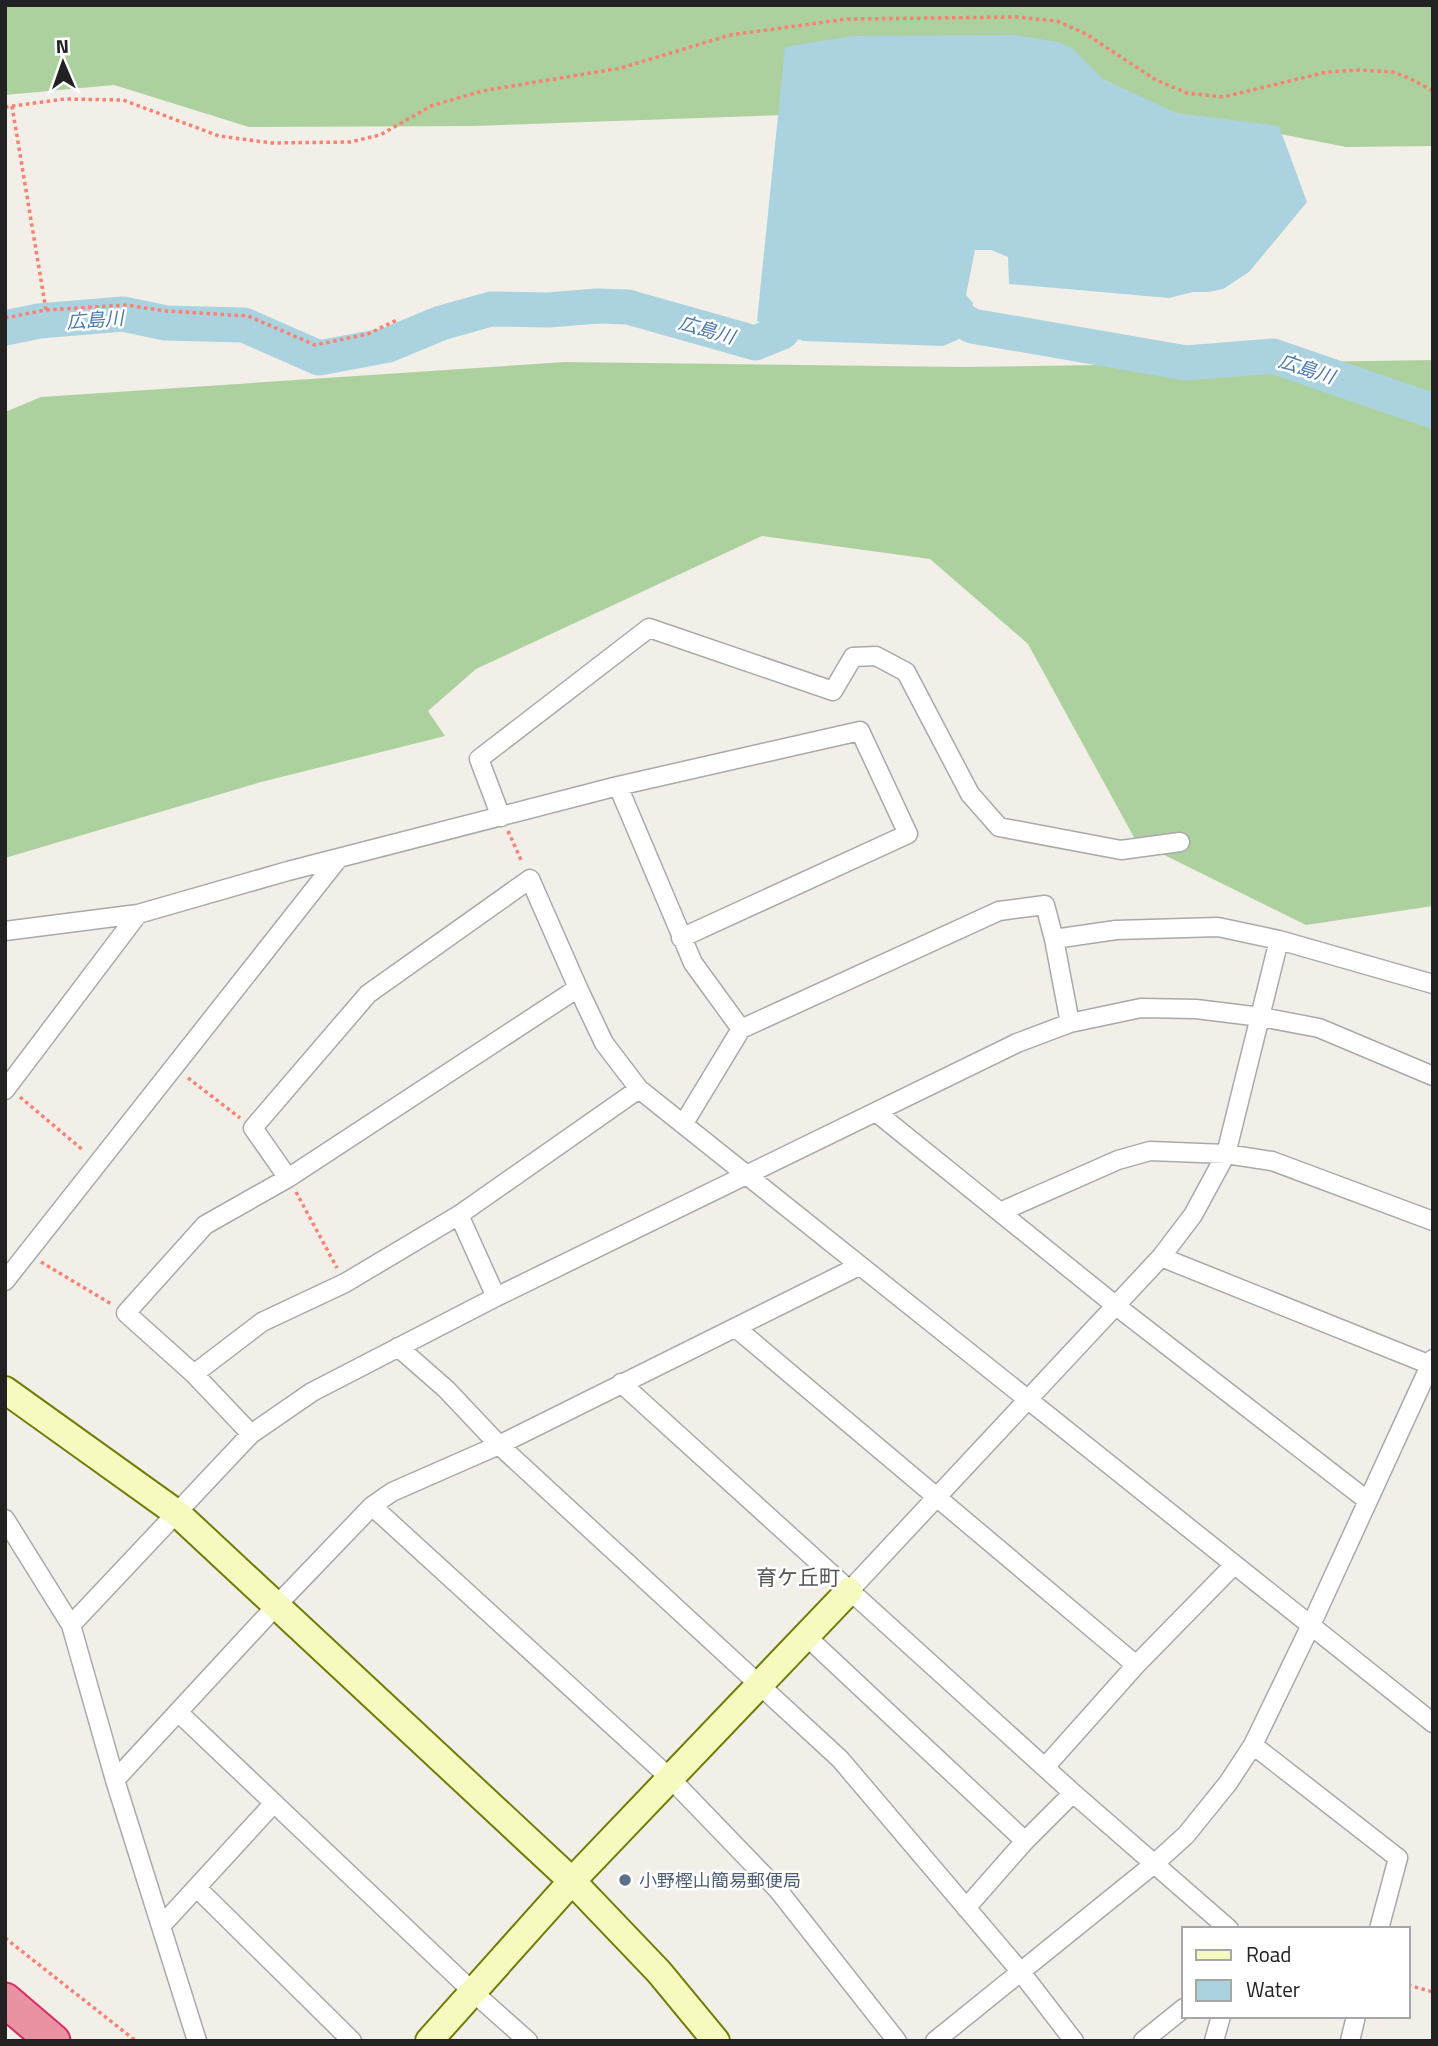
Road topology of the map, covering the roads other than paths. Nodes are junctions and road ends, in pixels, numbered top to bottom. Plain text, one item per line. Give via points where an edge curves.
1 (618, 786) junction
2 (501, 817) junction
3 (1180, 842) dead end
4 (338, 859) junction
5 (138, 914) junction
6 (5, 931) edge
7 (681, 938) junction
8 (1054, 939) junction
9 (1279, 940) junction
10 (1433, 984) edge
11 (578, 988) junction
12 (1261, 1017) junction
13 (1070, 1023) junction
14 (741, 1029) junction
15 (1433, 1076) edge
16 (6, 1087) edge
17 (639, 1089) junction
18 (876, 1112) junction
19 (684, 1124) junction
20 (1226, 1154) junction
21 (748, 1175) junction
22 (288, 1178) junction
23 (1000, 1212) junction
24 (459, 1215) junction
25 (1433, 1221) edge
26 (1161, 1257) junction
27 (859, 1266) junction
28 (5, 1281) edge
29 (496, 1297) junction
30 (1115, 1306) junction
31 (736, 1328) junction
32 (398, 1347) junction
33 (1432, 1363) edge
34 (194, 1374) junction
35 (621, 1383) junction
36 (5, 1390) edge
37 (1028, 1400) junction
38 (251, 1434) junction
39 (499, 1445) junction
40 (938, 1496) junction
41 (1368, 1501) junction
42 (372, 1506) junction
43 (178, 1514) junction
44 (5, 1519) edge
45 (1234, 1565) junction
46 (849, 1591) junction
47 (275, 1607) junction
48 (71, 1625) junction
49 (1311, 1625) junction
50 (806, 1636) junction
51 (1136, 1665) junction
52 (760, 1685) junction
53 (178, 1712) junction
54 (1433, 1723) edge
55 (1253, 1745) junction
56 (1046, 1766) junction
57 (671, 1779) junction
58 (115, 1780) junction
59 (1073, 1793) junction
60 (274, 1803) junction
61 (1026, 1841) junction
62 (1154, 1864) junction
63 (572, 1881) junction
64 (197, 1888) junction
65 (966, 1908) junction
66 (162, 1925) junction
67 (1226, 1927) edge
68 (1380, 1927) edge
69 (1020, 1971) junction
70 (473, 1992) junction
71 (5, 2000) edge
72 (1182, 2010) edge
73 (1220, 2018) edge
74 (1356, 2018) edge
75 (5, 2029) edge
76 (21, 2041) edge
77 (53, 2041) edge
78 (197, 2041) edge
79 (352, 2041) edge
80 (429, 2041) edge
81 (528, 2041) edge
82 (716, 2041) edge
83 (897, 2041) edge
84 (935, 2041) edge
85 (1074, 2041) edge
86 (1143, 2041) edge
87 (1214, 2041) edge
88 (1350, 2041) edge

1 - 2 street
1 - 7 street
1 - 7 street via 860,731 908,834
2 - 3 street via 479,759 649,628 833,691 853,657 876,656 906,672 970,793 999,827 1121,850
2 - 4 street
4 - 5 street
4 - 28 street
5 - 6 street
5 - 16 street
7 - 14 street via 693,963
8 - 9 street via 1116,930 1218,927
8 - 13 street
8 - 14 street via 1045,905 999,911
9 - 10 street
9 - 12 street
11 - 17 street via 604,1043
11 - 22 street
11 - 22 street via 530,879 368,994 253,1128
12 - 13 street via 1196,1009 1140,1009
12 - 15 street via 1319,1028
12 - 20 street
13 - 18 street
14 - 19 street
17 - 19 street
17 - 24 street
18 - 21 street
18 - 23 street
19 - 21 street
20 - 23 street via 1150,1151
20 - 25 street via 1272,1161
20 - 26 street via 1193,1215
21 - 27 street
21 - 29 street
22 - 34 street via 205,1225 126,1313
23 - 30 street
24 - 29 street
24 - 34 street via 345,1283 262,1322
26 - 30 street
26 - 33 street
27 - 31 street
27 - 37 street
29 - 32 street
30 - 37 street
30 - 41 street
31 - 35 street
31 - 40 street
32 - 38 street via 312,1392
32 - 39 street
33 - 41 street
34 - 38 street
35 - 39 street
35 - 46 street
36 - 43 street
37 - 40 street
37 - 45 street
38 - 43 street
39 - 42 street via 392,1492
39 - 52 street
40 - 46 street
40 - 51 street
41 - 49 street
42 - 47 street
42 - 57 street
43 - 47 street
43 - 48 street
44 - 48 street
45 - 49 street
45 - 51 street
46 - 50 street
46 - 56 street
47 - 53 street
47 - 63 street
48 - 58 street
49 - 54 street
49 - 55 street
50 - 52 street
50 - 61 street
51 - 56 street
52 - 57 street
52 - 65 street via 840,1759
53 - 58 street
53 - 60 street
55 - 62 street via 1186,1835
55 - 68 street via 1398,1858
56 - 59 street
57 - 63 street
57 - 83 street via 778,1890
58 - 66 street
59 - 61 street
59 - 62 street
60 - 64 street
60 - 70 street
61 - 65 street
62 - 67 street
62 - 69 street
63 - 70 street
63 - 82 street via 659,1972
64 - 66 street
64 - 79 street
65 - 69 street
66 - 78 street
69 - 84 street
69 - 85 street
70 - 80 street
70 - 81 street
71 - 77 highway
72 - 86 street
73 - 87 street
74 - 88 street
75 - 76 highway

